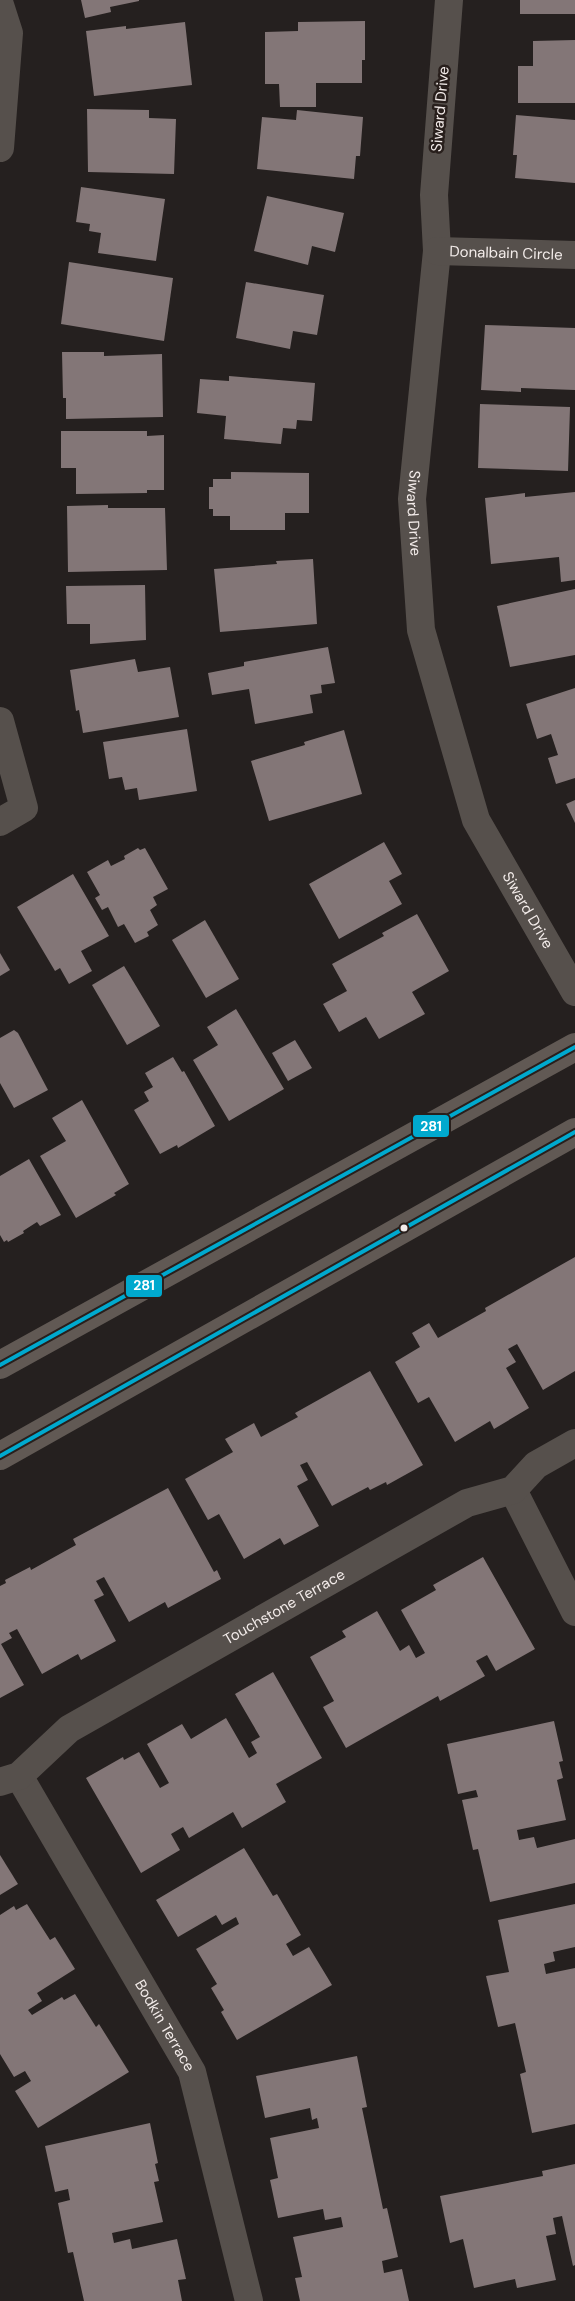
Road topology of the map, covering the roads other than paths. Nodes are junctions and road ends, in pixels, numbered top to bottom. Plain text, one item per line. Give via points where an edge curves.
1 (449, 0) edge
2 (0, 5) edge
3 (4, 34) edge
4 (0, 148) edge
5 (437, 251) junction
6 (575, 255) edge
7 (0, 720) edge
8 (0, 822) edge
9 (575, 992) edge
10 (575, 1048) edge
11 (575, 1132) edge
12 (0, 1365) edge
13 (575, 1443) edge
14 (0, 1456) edge
15 (513, 1490) junction
16 (575, 1612) edge
17 (9, 1779) edge
18 (249, 2301) edge

1 - 5 street, Siward Drive via 434,195
2 - 3 street
3 - 4 street
5 - 6 street, Donalbain Circle
5 - 9 street, Siward Drive via 412,499 421,630 476,820
7 - 8 street via 24,808
10 - 12 main road
11 - 14 main road
13 - 15 street via 536,1465
15 - 16 street
15 - 17 street, Touchstone Terrace via 467,1503 69,1729
17 - 18 street, Bodkin Terrace via 192,2072

